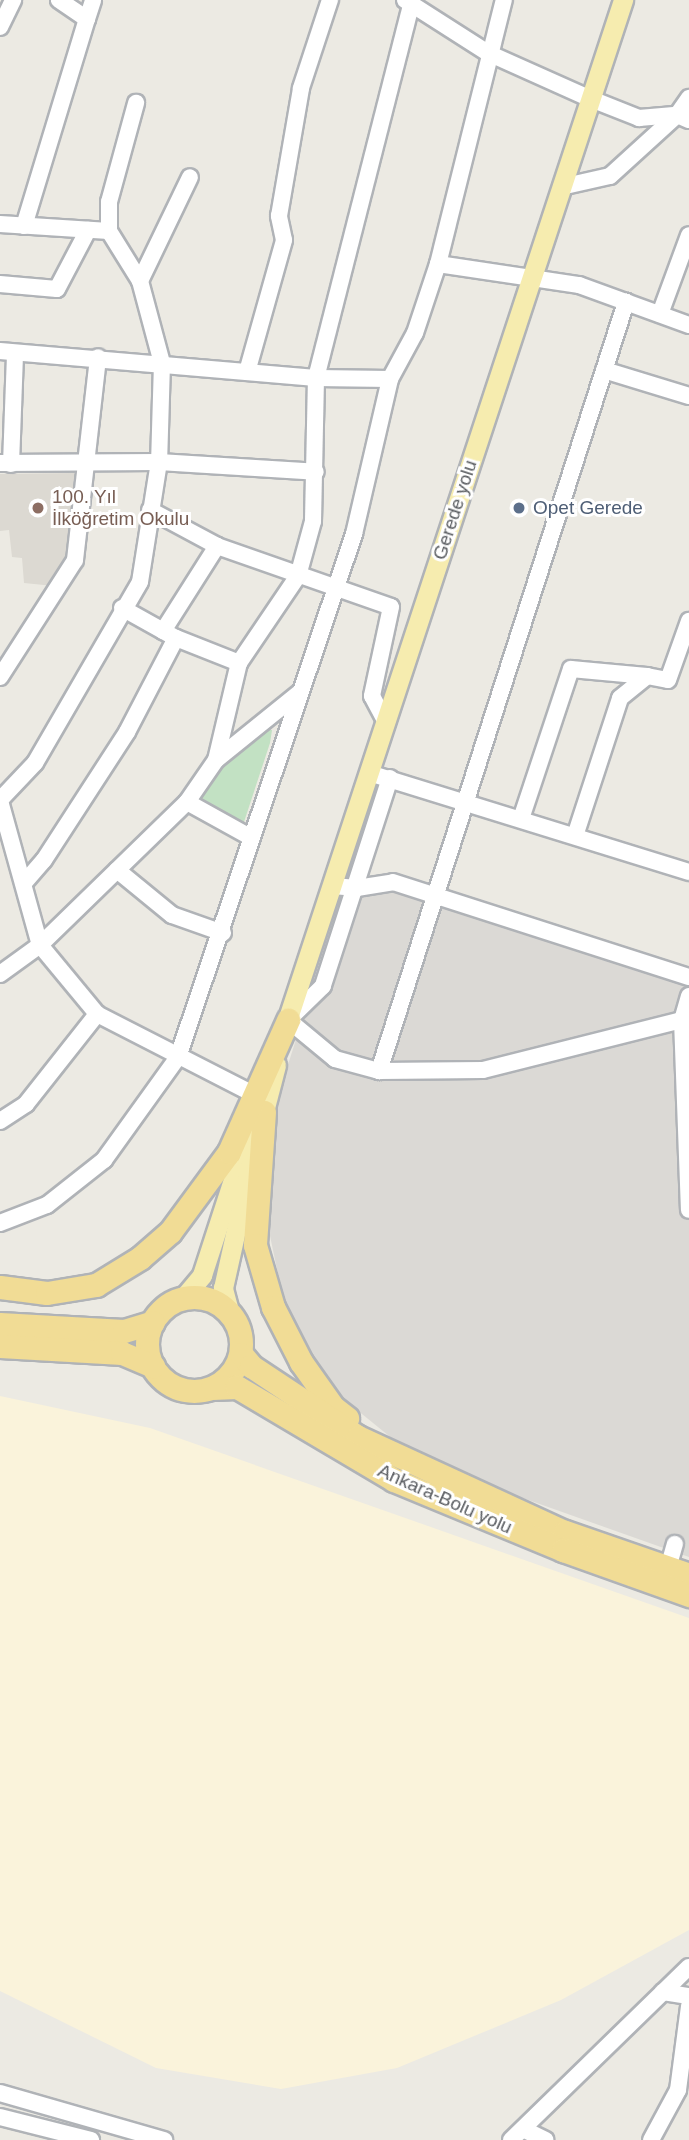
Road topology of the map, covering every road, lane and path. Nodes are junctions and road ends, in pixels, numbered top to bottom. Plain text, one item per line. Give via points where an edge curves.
1 (13, 0) edge
2 (58, 0) edge
3 (93, 0) edge
4 (330, 0) edge
5 (504, 0) edge
6 (623, 0) edge
7 (408, 2) edge
8 (87, 19) junction
9 (0, 27) edge
10 (488, 53) junction
11 (689, 98) edge
12 (591, 99) junction
13 (136, 103) dead end
14 (683, 117) edge
15 (190, 177) dead end
16 (561, 187) junction
17 (0, 224) edge
18 (24, 226) junction
19 (88, 230) junction
20 (109, 231) junction
21 (689, 235) edge
22 (438, 264) junction
23 (141, 281) junction
24 (530, 281) junction
25 (0, 284) edge
26 (626, 302) junction
27 (660, 314) junction
28 (689, 325) edge
29 (8, 352) edge
30 (98, 357) junction
31 (162, 363) junction
32 (604, 370) junction
33 (247, 372) junction
34 (316, 379) junction
35 (390, 379) junction
36 (689, 396) edge
37 (159, 462) junction
38 (5, 463) edge
39 (88, 465) junction
40 (316, 472) junction
41 (150, 510) junction
42 (217, 546) junction
43 (298, 576) junction
44 (334, 590) junction
45 (122, 608) junction
46 (689, 621) edge
47 (170, 635) junction
48 (239, 663) junction
49 (647, 676) junction
50 (0, 677) edge
51 (299, 693) junction
52 (386, 722) junction
53 (216, 760) junction
54 (369, 773) junction
55 (390, 778) junction
56 (0, 801) edge
57 (466, 801) junction
58 (187, 802) junction
59 (521, 819) junction
60 (575, 836) junction
61 (253, 838) junction
62 (117, 870) junction
63 (689, 872) edge
64 (24, 883) junction
65 (333, 887) junction
66 (358, 888) junction
67 (435, 895) junction
68 (223, 933) junction
69 (40, 945) junction
70 (3, 965) edge
71 (689, 977) edge
72 (689, 996) edge
73 (97, 1014) junction
74 (288, 1020) junction
75 (685, 1020) edge
76 (178, 1057) junction
77 (379, 1071) junction
78 (261, 1101) junction
79 (0, 1121) edge
80 (689, 1200) edge
81 (689, 1210) edge
82 (0, 1223) edge
83 (0, 1287) edge
84 (183, 1298) junction
85 (229, 1311) junction
86 (153, 1322) junction
87 (0, 1324) edge
88 (0, 1346) edge
89 (241, 1354) junction
90 (153, 1366) junction
91 (212, 1388) junction
92 (390, 1453) junction
93 (675, 1544) dead end
94 (679, 1572) edge
95 (689, 1595) edge
96 (689, 1966) edge
97 (663, 1992) junction
98 (689, 1996) edge
99 (689, 2006) edge
100 (0, 2093) edge
101 (0, 2117) edge
102 (517, 2134) edge
103 (91, 2140) edge
104 (164, 2140) edge
105 (546, 2140) edge
106 (651, 2140) edge

1 - 9 street
2 - 8 street
3 - 8 street
4 - 33 street via 301,88 279,216 284,240
5 - 10 street
6 - 12 main road, Gerede yolu
7 - 10 street
7 - 34 street
8 - 18 street
10 - 12 street
10 - 22 street
11 - 14 street
12 - 14 street via 639,118
12 - 16 main road, Gerede yolu
13 - 20 street via 109,202
14 - 16 street via 610,176
15 - 23 street
16 - 24 main road, Gerede yolu
17 - 18 street
18 - 19 street
19 - 20 street
19 - 25 street via 57,289
20 - 23 street
21 - 27 street
22 - 24 street
22 - 35 street via 415,333
23 - 31 street
24 - 26 street via 579,285
24 - 52 main road, Gerede yolu
26 - 27 street
26 - 32 street
27 - 28 street
29 - 30 street
29 - 38 street
30 - 31 street
30 - 39 street
31 - 33 street
31 - 37 street
32 - 36 street
32 - 57 street
33 - 34 street
34 - 35 street
34 - 40 street
35 - 44 street via 354,534
37 - 39 street
37 - 40 street
37 - 41 street
38 - 39 street
39 - 50 street via 75,560
40 - 43 street via 313,522
41 - 42 street
41 - 45 street via 141,582
42 - 43 street
42 - 47 street
43 - 44 street
43 - 48 street
44 - 51 street
44 - 52 street via 391,607 372,696
45 - 47 street
45 - 56 street via 35,763
46 - 49 street via 668,680
47 - 48 street
47 - 64 street via 127,732 44,860
48 - 53 street
49 - 59 street via 571,668
49 - 60 street via 620,698
51 - 53 street
51 - 61 street
52 - 54 main road, Gerede yolu
53 - 58 street
54 - 55 street
54 - 65 main road, Gerede yolu
55 - 57 street
55 - 66 street
56 - 64 street
57 - 59 street
57 - 67 street
58 - 61 street
58 - 62 street
59 - 60 street
60 - 63 street
61 - 68 street
62 - 68 street via 172,915
62 - 69 street
64 - 69 street
65 - 66 street
65 - 74 main road, Gerede yolu
66 - 67 street via 393,882
66 - 74 street via 323,986
67 - 71 street
67 - 77 street
68 - 76 street
69 - 70 street
69 - 73 street
72 - 75 street
73 - 76 street
73 - 79 street via 33,1096
74 - 77 street via 335,1059
74 - 78 highway
75 - 77 street via 484,1070
75 - 80 street
76 - 78 street
76 - 82 street via 104,1160 47,1205
78 - 83 highway via 194,1204 140,1258 96,1285 47,1293
78 - 84 main road via 202,1275
78 - 85 main road via 223,1288
78 - 92 highway via 255,1245 273,1307 301,1362 333,1408
80 - 81 street
84 - 85 highway via 208,1298
84 - 86 highway via 160,1311
85 - 89 highway via 237,1324
86 - 87 highway via 124,1331
86 - 90 highway via 148,1344
88 - 90 highway via 122,1353
89 - 91 highway via 235,1368
89 - 92 highway, Ankara-Bolu yolu via 298,1399
90 - 91 highway via 172,1385 185,1390
91 - 95 highway, Ankara-Bolu yolu via 237,1387 394,1480 563,1550
92 - 94 highway, Ankara-Bolu yolu via 565,1532
93 - 94 street
96 - 97 street
97 - 98 street
97 - 102 street
99 - 106 street via 678,2090
100 - 104 street
101 - 103 street
102 - 105 street

